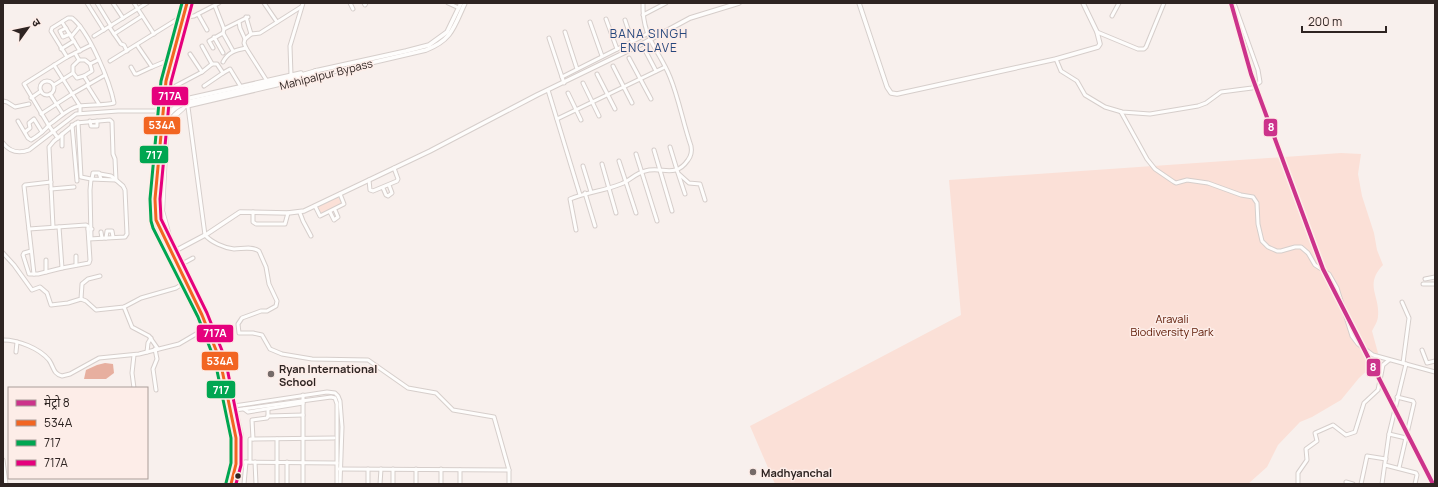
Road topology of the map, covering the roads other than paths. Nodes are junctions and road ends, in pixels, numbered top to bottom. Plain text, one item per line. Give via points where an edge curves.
1 (87, 3) edge
2 (97, 3) edge
3 (113, 3) edge
4 (134, 3) edge
5 (146, 3) edge
6 (188, 3) edge
7 (220, 3) edge
8 (264, 3) edge
9 (303, 3) edge
10 (350, 3) edge
11 (448, 3) edge
12 (461, 3) edge
13 (465, 3) edge
14 (643, 3) edge
15 (666, 3) edge
16 (739, 3) edge
17 (859, 3) edge
18 (1083, 3) edge
19 (1119, 3) edge
20 (1164, 3) edge
21 (1234, 3) edge
22 (215, 6) junction
23 (301, 7) junction
24 (353, 8) dead end
25 (459, 8) junction
26 (138, 9) junction
27 (198, 14) junction
28 (186, 15) junction
29 (642, 15) junction
30 (142, 16) junction
31 (1112, 16) dead end
32 (123, 18) junction
33 (606, 19) dead end
34 (625, 20) dead end
35 (62, 22) junction
36 (239, 22) junction
37 (277, 22) junction
38 (590, 22) dead end
39 (80, 26) junction
40 (111, 27) junction
41 (66, 28) junction
42 (224, 29) junction
43 (104, 30) junction
44 (207, 30) dead end
45 (565, 32) dead end
46 (1097, 32) junction
47 (222, 33) junction
48 (114, 34) junction
49 (154, 34) junction
50 (251, 34) junction
51 (647, 34) junction
52 (70, 35) junction
53 (94, 36) dead end
54 (214, 37) junction
55 (550, 38) dead end
56 (245, 39) junction
57 (650, 40) junction
58 (74, 41) junction
59 (632, 41) junction
60 (91, 45) junction
61 (137, 45) junction
62 (202, 46) dead end
63 (213, 48) dead end
64 (246, 48) junction
65 (61, 49) junction
66 (618, 49) junction
67 (645, 50) dead end
68 (80, 51) junction
69 (127, 51) junction
70 (233, 51) junction
71 (75, 53) junction
72 (223, 53) dead end
73 (190, 54) dead end
74 (68, 56) junction
75 (602, 56) junction
76 (629, 58) dead end
77 (1056, 59) junction
78 (79, 60) junction
79 (98, 60) junction
80 (110, 61) dead end
81 (222, 62) dead end
82 (75, 63) junction
83 (90, 64) junction
84 (170, 64) junction
85 (212, 64) junction
86 (54, 65) junction
87 (614, 66) dead end
88 (132, 67) dead end
89 (152, 67) junction
90 (665, 67) junction
91 (577, 69) junction
92 (317, 71) junction
93 (656, 71) junction
94 (202, 72) junction
95 (73, 73) junction
96 (223, 73) junction
97 (39, 74) junction
98 (597, 74) dead end
99 (105, 75) junction
100 (291, 75) junction
101 (84, 76) junction
102 (562, 77) junction
103 (640, 79) junction
104 (63, 80) junction
105 (267, 81) junction
106 (43, 82) junction
107 (583, 82) dead end
108 (564, 83) junction
109 (88, 84) junction
110 (54, 85) junction
111 (204, 86) dead end
112 (241, 87) junction
113 (624, 87) junction
114 (168, 90) junction
115 (548, 90) junction
116 (41, 91) junction
117 (568, 93) dead end
118 (50, 94) junction
119 (72, 94) junction
120 (608, 95) junction
121 (32, 98) junction
122 (650, 99) dead end
123 (3, 101) edge
124 (592, 102) junction
125 (632, 103) dead end
126 (29, 104) dead end
127 (57, 104) junction
128 (99, 104) junction
129 (80, 106) junction
130 (184, 106) junction
131 (165, 109) junction
132 (615, 109) dead end
133 (576, 110) junction
134 (98, 112) junction
135 (1121, 112) junction
136 (80, 113) junction
137 (41, 114) junction
138 (63, 114) junction
139 (599, 116) dead end
140 (557, 119) junction
141 (45, 120) junction
142 (581, 120) dead end
143 (18, 121) dead end
144 (98, 121) junction
145 (78, 122) junction
146 (37, 124) junction
147 (72, 125) junction
148 (49, 126) junction
149 (164, 128) junction
150 (25, 132) junction
151 (42, 132) junction
152 (53, 132) junction
153 (62, 134) junction
154 (49, 135) junction
155 (58, 138) junction
156 (54, 141) junction
157 (4, 146) edge
158 (62, 146) dead end
159 (670, 147) dead end
160 (654, 150) dead end
161 (636, 154) dead end
162 (619, 161) dead end
163 (602, 164) dead end
164 (583, 166) dead end
165 (394, 168) junction
166 (660, 171) junction
167 (677, 171) junction
168 (642, 172) junction
169 (100, 174) junction
170 (81, 177) junction
171 (92, 179) junction
172 (101, 179) junction
173 (116, 180) junction
174 (369, 180) junction
175 (51, 182) junction
176 (626, 182) junction
177 (389, 185) junction
178 (74, 187) dead end
179 (383, 188) junction
180 (610, 188) junction
181 (51, 189) junction
182 (591, 192) junction
183 (585, 193) junction
184 (340, 194) junction
185 (685, 194) dead end
186 (580, 195) junction
187 (705, 200) dead end
188 (315, 206) junction
189 (335, 210) junction
190 (672, 211) dead end
191 (253, 212) junction
192 (330, 212) junction
193 (288, 213) junction
194 (300, 213) junction
195 (616, 213) dead end
196 (636, 214) dead end
197 (656, 221) dead end
198 (595, 226) dead end
199 (53, 227) junction
200 (59, 227) junction
201 (29, 229) junction
202 (90, 229) junction
203 (576, 230) dead end
204 (162, 231) junction
205 (102, 232) dead end
206 (205, 235) junction
207 (311, 236) dead end
208 (113, 237) junction
209 (102, 238) junction
210 (106, 238) junction
211 (90, 239) junction
212 (31, 251) junction
213 (175, 251) junction
214 (3, 253) edge
215 (76, 256) dead end
216 (193, 258) dead end
217 (46, 260) dead end
218 (182, 264) junction
219 (76, 265) junction
220 (62, 268) junction
221 (46, 272) junction
222 (34, 274) junction
223 (100, 276) dead end
224 (1435, 277) edge
225 (1425, 279) dead end
226 (187, 281) junction
227 (1423, 284) dead end
228 (1435, 284) edge
229 (81, 299) junction
230 (1402, 302) dead end
231 (124, 307) junction
232 (210, 327) junction
233 (151, 338) junction
234 (3, 340) edge
235 (17, 342) junction
236 (157, 349) junction
237 (1422, 350) dead end
238 (16, 352) dead end
239 (147, 352) junction
240 (134, 355) junction
241 (1390, 360) junction
242 (1435, 361) edge
243 (1405, 364) junction
244 (1434, 372) edge
245 (134, 387) edge
246 (156, 390) dead end
247 (303, 395) junction
248 (337, 397) junction
249 (1397, 397) junction
250 (303, 402) junction
251 (233, 408) junction
252 (268, 408) junction
253 (244, 409) junction
254 (303, 415) junction
255 (268, 416) junction
256 (1389, 434) junction
257 (303, 438) junction
258 (334, 438) dead end
259 (1406, 438) junction
260 (253, 439) junction
261 (277, 439) junction
262 (1386, 459) junction
263 (3, 461) edge
264 (240, 462) junction
265 (248, 462) junction
266 (256, 462) junction
267 (277, 462) junction
268 (287, 462) junction
269 (303, 463) junction
270 (337, 463) junction
271 (1385, 465) junction
272 (1399, 468) junction
273 (339, 469) junction
274 (368, 469) junction
275 (381, 469) junction
276 (392, 469) junction
277 (416, 469) junction
278 (441, 469) junction
279 (460, 470) junction
280 (509, 470) junction
281 (1346, 482) dead end
282 (6, 484) edge
283 (231, 484) edge
284 (234, 484) edge
285 (244, 484) edge
286 (256, 484) edge
287 (277, 484) edge
288 (287, 484) edge
289 (303, 484) edge
290 (337, 484) edge
291 (340, 484) edge
292 (368, 484) edge
293 (380, 484) edge
294 (393, 484) edge
295 (416, 484) edge
296 (441, 484) edge
297 (460, 484) edge
298 (509, 484) edge
299 (1298, 484) edge
300 (1353, 484) edge
301 (1361, 484) edge
302 (1382, 484) edge
303 (1415, 484) edge

1 - 43 street
2 - 40 street
3 - 32 street
4 - 26 street
5 - 26 street
6 - 28 main road
7 - 22 street
8 - 37 street
9 - 23 street
10 - 24 street
11 - 25 street
12 - 25 street, Mahipalpur Bypass
13 - 130 street, Mahipalpur Bypass via 450,35 426,50
14 - 29 street
15 - 29 street
16 - 57 street via 690,18
17 - 77 street via 886,87 893,93 904,93
18 - 46 street
19 - 31 street
20 - 46 street via 1144,50
21 - 135 street via 1258,70 1258,85 1250,89 1221,92 1198,106 1150,114
22 - 27 street
22 - 42 street
23 - 37 street
23 - 100 street via 290,46
25 - 92 street, Mahipalpur Bypass via 447,32 429,44
26 - 30 street
26 - 32 street
27 - 28 street
27 - 44 street
28 - 49 street
28 - 84 main road
28 - 114 main road
29 - 51 street
30 - 48 street
30 - 49 street
32 - 40 street
33 - 66 street
34 - 59 street
35 - 39 street via 72,18
35 - 41 street
35 - 65 street via 50,31
36 - 42 street
36 - 50 street via 247,17
36 - 56 street
37 - 50 street via 260,33
38 - 75 street
39 - 52 street
39 - 60 street
40 - 43 street
40 - 48 street
41 - 52 street
41 - 52 street via 60,31 63,37
42 - 47 street
43 - 53 street
45 - 91 street
46 - 77 street via 1100,44 1098,46
47 - 54 street
47 - 70 street
48 - 69 street
49 - 61 street
50 - 56 street
51 - 57 street
51 - 59 street
52 - 58 street
54 - 63 street via 209,41
54 - 72 street
55 - 102 street
56 - 64 street
57 - 90 street
57 - 108 street
58 - 65 street
58 - 68 street
59 - 66 street
60 - 68 street
60 - 79 street
61 - 69 street
61 - 89 street
62 - 85 street
64 - 70 street
64 - 105 street
65 - 74 street
66 - 75 street
67 - 93 street
68 - 71 street
69 - 80 street
70 - 81 street
71 - 74 street
71 - 78 street
73 - 94 street
74 - 82 street
74 - 86 street
75 - 91 street
76 - 103 street
77 - 135 street via 1061,72 1077,81 1085,95 1105,107
78 - 82 street
78 - 83 street via 85,60
79 - 83 street
79 - 99 street
82 - 95 street
83 - 101 street via 92,71
84 - 89 street via 164,62
84 - 131 main road via 166,81
85 - 94 street
85 - 96 street via 217,64
86 - 97 street
86 - 104 street
87 - 113 street
88 - 89 street via 137,74
90 - 93 street
90 - 167 street via 692,149 688,160
91 - 102 street
92 - 100 street, Mahipalpur Bypass
92 - 130 main road
93 - 103 street
94 - 114 street
95 - 101 street via 77,78
95 - 104 street
96 - 111 street
96 - 112 street via 230,69
97 - 106 street
97 - 121 street via 24,84
98 - 120 street
99 - 109 street
99 - 128 street via 114,103
100 - 105 street, Mahipalpur Bypass
101 - 109 street
102 - 108 street
103 - 113 street
103 - 122 street
104 - 110 street
104 - 119 street
105 - 112 street, Mahipalpur Bypass
106 - 110 street via 50,81
106 - 116 street
107 - 124 street
108 - 115 street
109 - 119 street
109 - 128 street
110 - 118 street via 54,91
112 - 131 street, Mahipalpur Bypass via 186,99
113 - 120 street
113 - 125 street
114 - 131 main road
115 - 140 street
115 - 165 street
116 - 118 street
116 - 121 street
117 - 133 street
118 - 127 street
119 - 127 street
119 - 129 street
120 - 124 street
120 - 132 street
121 - 137 street
123 - 126 street via 15,107
124 - 133 street
124 - 139 street
127 - 137 street
127 - 138 street
128 - 129 street
129 - 136 street
129 - 138 street
130 - 131 street, Mahipalpur Bypass
130 - 149 main road, bridge via 175,107 169,113
130 - 206 street
131 - 134 street
131 - 149 main road
131 - 204 main road via 154,204 156,220
133 - 140 street
133 - 142 street
134 - 136 street
134 - 144 street
135 - 241 street via 1147,159 1155,169 1174,182 1187,180 1208,183 1256,199 1259,233 1264,243 1276,251 1295,247 1305,250 1315,265 1328,274 1337,288 1354,340 1368,353
136 - 152 street
137 - 141 street
138 - 148 street
140 - 186 street
141 - 146 street
141 - 148 street
143 - 150 street
144 - 145 street
144 - 173 street via 112,122 112,154 115,159
145 - 147 street
145 - 170 street
146 - 150 street via 33,120 28,123 30,128
146 - 151 street
147 - 153 street
147 - 170 street via 77,183
148 - 151 street
148 - 152 street
149 - 204 main road via 158,206
149 - 213 main road via 162,206
150 - 151 street via 31,140
152 - 154 street
152 - 155 street
153 - 155 street
153 - 158 street
154 - 156 street
154 - 157 street via 26,151 16,152
155 - 156 street
156 - 175 street via 49,149
159 - 167 street
160 - 166 street
161 - 168 street
162 - 176 street
163 - 180 street
164 - 182 street
165 - 174 street
165 - 177 street via 398,180
166 - 167 street
166 - 168 street
166 - 190 street
167 - 185 street
167 - 187 street via 689,183 700,184
168 - 176 street
168 - 197 street
169 - 171 street via 94,173
169 - 172 street
169 - 173 street via 112,176
170 - 171 street
171 - 172 street
171 - 202 street
172 - 173 street
173 - 208 street via 124,190 127,234 124,237
174 - 179 street via 370,190
174 - 184 street
175 - 181 street
175 - 201 street via 24,186
176 - 180 street
176 - 196 street
177 - 179 street
177 - 179 street via 392,193 388,196
178 - 181 street
180 - 182 street
180 - 195 street
181 - 199 street
182 - 183 street
183 - 186 street
183 - 198 street
184 - 188 street
184 - 189 street via 344,204
186 - 203 street via 569,200
188 - 192 street via 320,216
188 - 194 street
189 - 192 street
189 - 192 street via 338,217 334,220
191 - 193 street
191 - 193 street via 253,222 256,224 285,224
191 - 206 street via 238,212
193 - 194 street
194 - 207 street
199 - 200 street
199 - 201 street
200 - 202 street via 86,225
200 - 220 street
201 - 212 street
202 - 211 street
204 - 226 main road
205 - 209 street
206 - 213 street
206 - 280 street via 212,241 232,248 257,249 262,255 277,304 267,311 242,318 238,324 239,333 262,335 270,349 282,354 312,359 368,360 408,388 436,393 454,410 494,417
208 - 210 street
208 - 210 street via 112,230 106,231
209 - 210 street
209 - 211 street
211 - 219 street via 90,262
212 - 222 street
212 - 222 street via 23,255 29,274
213 - 218 main road
214 - 229 street via 32,290 40,287 47,292 51,305
215 - 219 street
216 - 218 street
217 - 221 street
218 - 232 main road
219 - 220 street
220 - 221 street
221 - 222 street
223 - 229 street via 88,279 82,284
224 - 225 street
226 - 231 street via 176,288 141,298
226 - 232 main road
227 - 228 street
229 - 231 street via 96,310
230 - 243 street via 1409,318
231 - 233 street via 132,327
232 - 236 street via 179,344
232 - 251 main road
233 - 236 street
233 - 239 street
234 - 235 street
235 - 238 street
235 - 240 street via 41,353 49,361 54,372 62,376 99,358
236 - 239 street
236 - 246 street via 153,369
237 - 242 street via 1427,363
239 - 240 street
240 - 245 street
241 - 243 street
241 - 299 street via 1383,365 1378,390 1364,403 1355,432 1346,435 1334,425 1315,433 1317,442 1306,449 1307,460 1298,473
242 - 244 street
243 - 244 street
243 - 249 street
247 - 248 street via 330,392 335,393
247 - 250 street
247 - 251 street
248 - 250 street
248 - 270 street
248 - 273 street via 340,401 342,427
249 - 256 street
249 - 259 street via 1414,402
250 - 252 street
250 - 253 street
250 - 254 street
251 - 253 street
251 - 264 main road via 241,439
251 - 283 main road via 237,452
252 - 253 street via 248,412
252 - 255 street
254 - 255 street
254 - 257 street
255 - 260 street via 252,420
256 - 259 street
256 - 262 street
257 - 258 street
257 - 261 street
257 - 269 street
259 - 272 street
260 - 261 street
260 - 265 street via 249,440
261 - 267 street
262 - 271 street
262 - 301 street via 1367,456
263 - 282 street
264 - 265 street
264 - 284 main road
265 - 266 street
265 - 285 street
266 - 267 street
266 - 286 street
267 - 268 street
267 - 287 street
268 - 269 street
268 - 288 street
269 - 270 street
269 - 289 street
270 - 273 street
271 - 272 street
271 - 302 street
272 - 303 street via 1416,473
273 - 274 street
273 - 290 street
273 - 291 street
274 - 275 street
274 - 292 street
275 - 276 street
275 - 293 street
276 - 277 street
276 - 294 street
277 - 278 street
277 - 295 street
278 - 279 street
278 - 296 street
279 - 280 street
279 - 297 street
280 - 298 street
281 - 300 street

